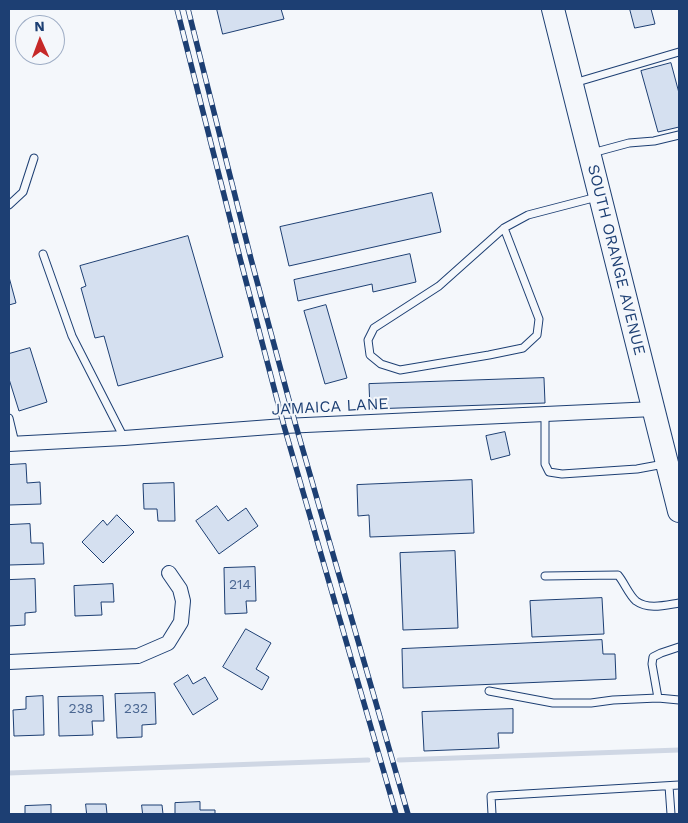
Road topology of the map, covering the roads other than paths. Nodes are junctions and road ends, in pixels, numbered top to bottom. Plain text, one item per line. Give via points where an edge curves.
1 (553, 9) edge
2 (679, 52) edge
3 (572, 84) junction
4 (679, 135) edge
5 (589, 154) junction
6 (34, 158) dead end
7 (600, 196) junction
8 (9, 205) edge
9 (504, 228) junction
10 (43, 254) dead end
11 (654, 409) junction
12 (545, 414) junction
13 (9, 418) edge
14 (124, 438) junction
15 (12, 444) edge
16 (667, 463) junction
17 (678, 502) edge
18 (169, 573) dead end
19 (545, 576) dead end
20 (679, 603) edge
21 (679, 647) edge
22 (9, 662) edge
23 (489, 691) dead end
24 (658, 698) junction
25 (679, 700) edge
26 (679, 785) edge
27 (669, 786) junction
28 (492, 814) edge
29 (671, 814) edge

1 - 3 main road, SOUTH ORANGE AVENUE
2 - 3 lane
3 - 5 main road, SOUTH ORANGE AVENUE
4 - 5 lane via 629,143
5 - 7 main road, SOUTH ORANGE AVENUE
6 - 8 lane via 23,192
7 - 9 lane via 528,215
7 - 11 main road, SOUTH ORANGE AVENUE
9 - 9 lane via 439,286 374,328 368,340 370,355 381,364 400,370 523,348 537,335 539,319
10 - 14 lane via 72,336
11 - 12 street, JAMAICA LANE
11 - 16 main road, SOUTH ORANGE AVENUE
12 - 14 street, JAMAICA LANE via 284,426
12 - 16 lane via 545,464 549,472 637,469
13 - 15 lane
14 - 15 street, JAMAICA LANE
16 - 17 main road, SOUTH ORANGE AVENUE
18 - 22 street via 180,589 183,601 180,622 168,643 138,656
19 - 20 lane via 618,574 636,601 648,606
21 - 24 lane via 653,657
23 - 24 lane via 553,703
24 - 25 lane
26 - 27 lane
27 - 28 lane via 492,796
27 - 29 lane

